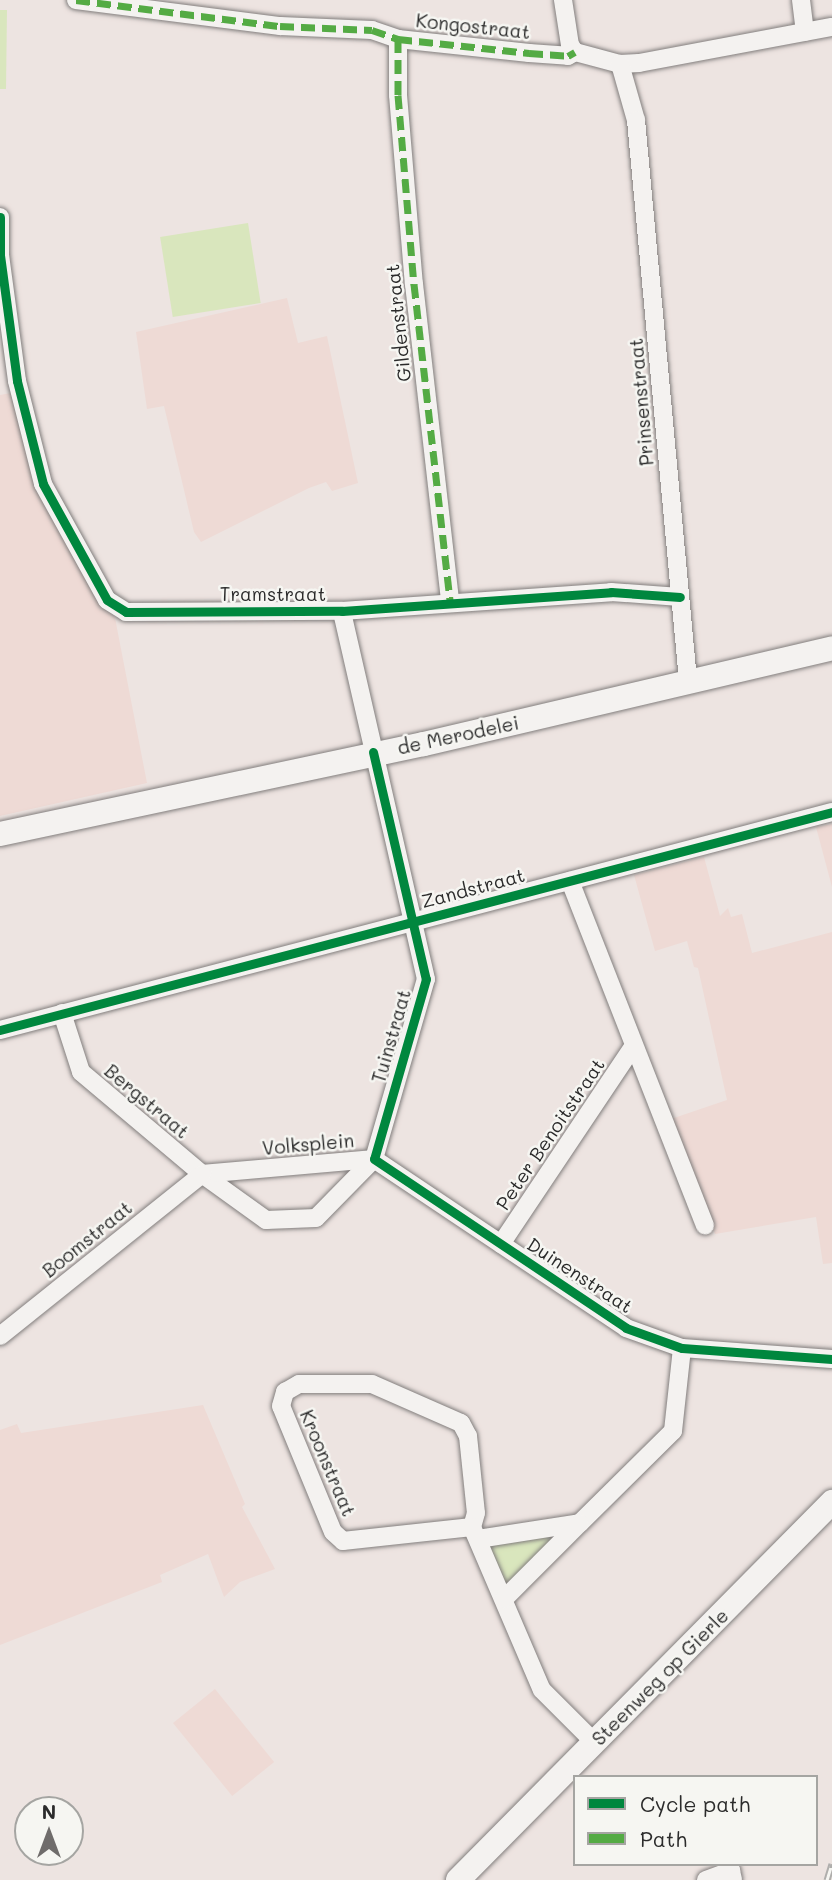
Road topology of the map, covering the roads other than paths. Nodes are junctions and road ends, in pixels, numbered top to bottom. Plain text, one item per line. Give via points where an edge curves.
1 (76, 0) edge
2 (563, 0) edge
3 (801, 0) edge
4 (135, 3) edge
5 (203, 7) edge
6 (832, 27) edge
7 (805, 32) junction
8 (398, 39) junction
9 (575, 52) junction
10 (620, 64) junction
11 (0, 217) edge
12 (1, 241) edge
13 (9, 383) edge
14 (680, 597) junction
15 (450, 601) junction
16 (342, 611) junction
17 (832, 648) edge
18 (688, 681) junction
19 (373, 752) junction
20 (832, 812) edge
21 (0, 834) edge
22 (570, 881) junction
23 (412, 922) junction
24 (62, 1013) junction
25 (0, 1030) edge
26 (633, 1047) junction
27 (374, 1159) junction
28 (202, 1174) junction
29 (705, 1226) dead end
30 (501, 1244) junction
31 (0, 1336) edge
32 (682, 1348) junction
33 (832, 1359) edge
34 (832, 1502) edge
35 (580, 1523) junction
36 (475, 1533) junction
37 (504, 1599) junction
38 (595, 1743) junction
39 (458, 1880) edge
40 (706, 1880) edge
41 (733, 1880) edge

1 - 4 street, Kongostraat
2 - 9 street
3 - 7 street
4 - 5 street, Kongostraat
5 - 8 street, Kongostraat via 281,26 372,30
6 - 7 street
7 - 10 street
8 - 9 street, Kongostraat via 568,56
8 - 15 street, Gildenstraat via 398,95 413,271
9 - 10 street, Kongostraat
10 - 14 street, Prinsenstraat via 636,120
11 - 12 street, Tramstraat
12 - 13 street, Tramstraat
13 - 16 street, Tramstraat via 43,484 107,600 116,607 135,613
14 - 15 street, Tramstraat via 611,592
14 - 18 street, Prinsenstraat
15 - 16 street, Tramstraat
16 - 19 street, Tuinstraat
17 - 18 street, de Merodelei
18 - 19 street, de Merodelei via 663,691
19 - 21 street, de Merodelei
19 - 23 street, Tuinstraat
20 - 22 street, Zandstraat
22 - 23 street, Zandstraat
22 - 26 street
23 - 24 street, Zandstraat
23 - 27 street, Tuinstraat via 426,979
24 - 25 street, Zandstraat
24 - 28 street, Bergstraat via 81,1072
26 - 29 street
26 - 30 street, Peter Benoitstraat
27 - 28 street, Volksplein
27 - 28 street, Volksplein via 316,1218 266,1220
27 - 30 street, Duinenstraat
28 - 31 street, Boomstraat
30 - 32 street, Duinenstraat via 626,1328
32 - 33 street, Duinenstraat
32 - 35 street via 673,1431
34 - 38 street, Steenweg op Gierle
35 - 36 street
35 - 37 street
36 - 36 street, Kroonstraat via 468,1436 461,1423 372,1384 299,1384 285,1392 281,1406 334,1532 343,1541
36 - 37 street
37 - 38 street via 542,1690
38 - 39 street, Steenweg op Gierle
40 - 41 street via 731,1871

